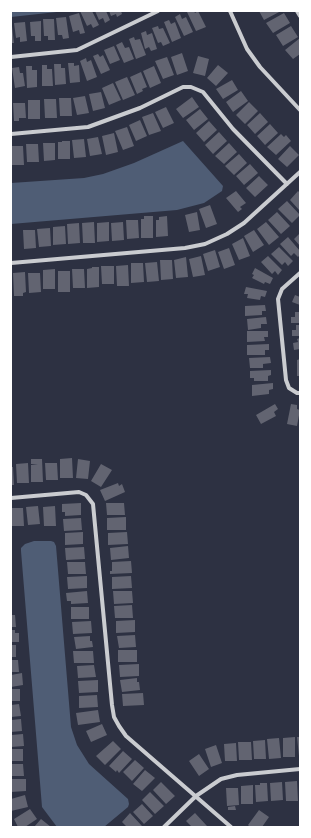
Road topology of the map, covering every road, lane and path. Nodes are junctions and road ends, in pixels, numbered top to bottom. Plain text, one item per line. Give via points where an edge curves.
1 (158, 11) edge
2 (230, 11) edge
3 (297, 11) edge
4 (300, 16) edge
5 (11, 57) edge
6 (300, 110) edge
7 (11, 134) edge
8 (300, 172) edge
9 (287, 184) junction
10 (11, 263) edge
11 (300, 273) edge
12 (300, 393) edge
13 (11, 498) edge
14 (300, 769) edge
15 (196, 796) junction
16 (164, 827) edge
17 (231, 827) edge

1 - 5 street via 77,50
2 - 6 street via 247,49
3 - 4 street
7 - 9 street via 88,128 140,108 183,87 191,87 203,92 233,129
8 - 9 street
9 - 10 street via 244,224 205,244 185,248
11 - 12 street via 282,290 278,299 286,380 289,388 297,394
13 - 15 street via 79,492 86,495 93,504 114,717 126,736
14 - 15 street via 237,774 221,779
15 - 16 street
15 - 17 street

